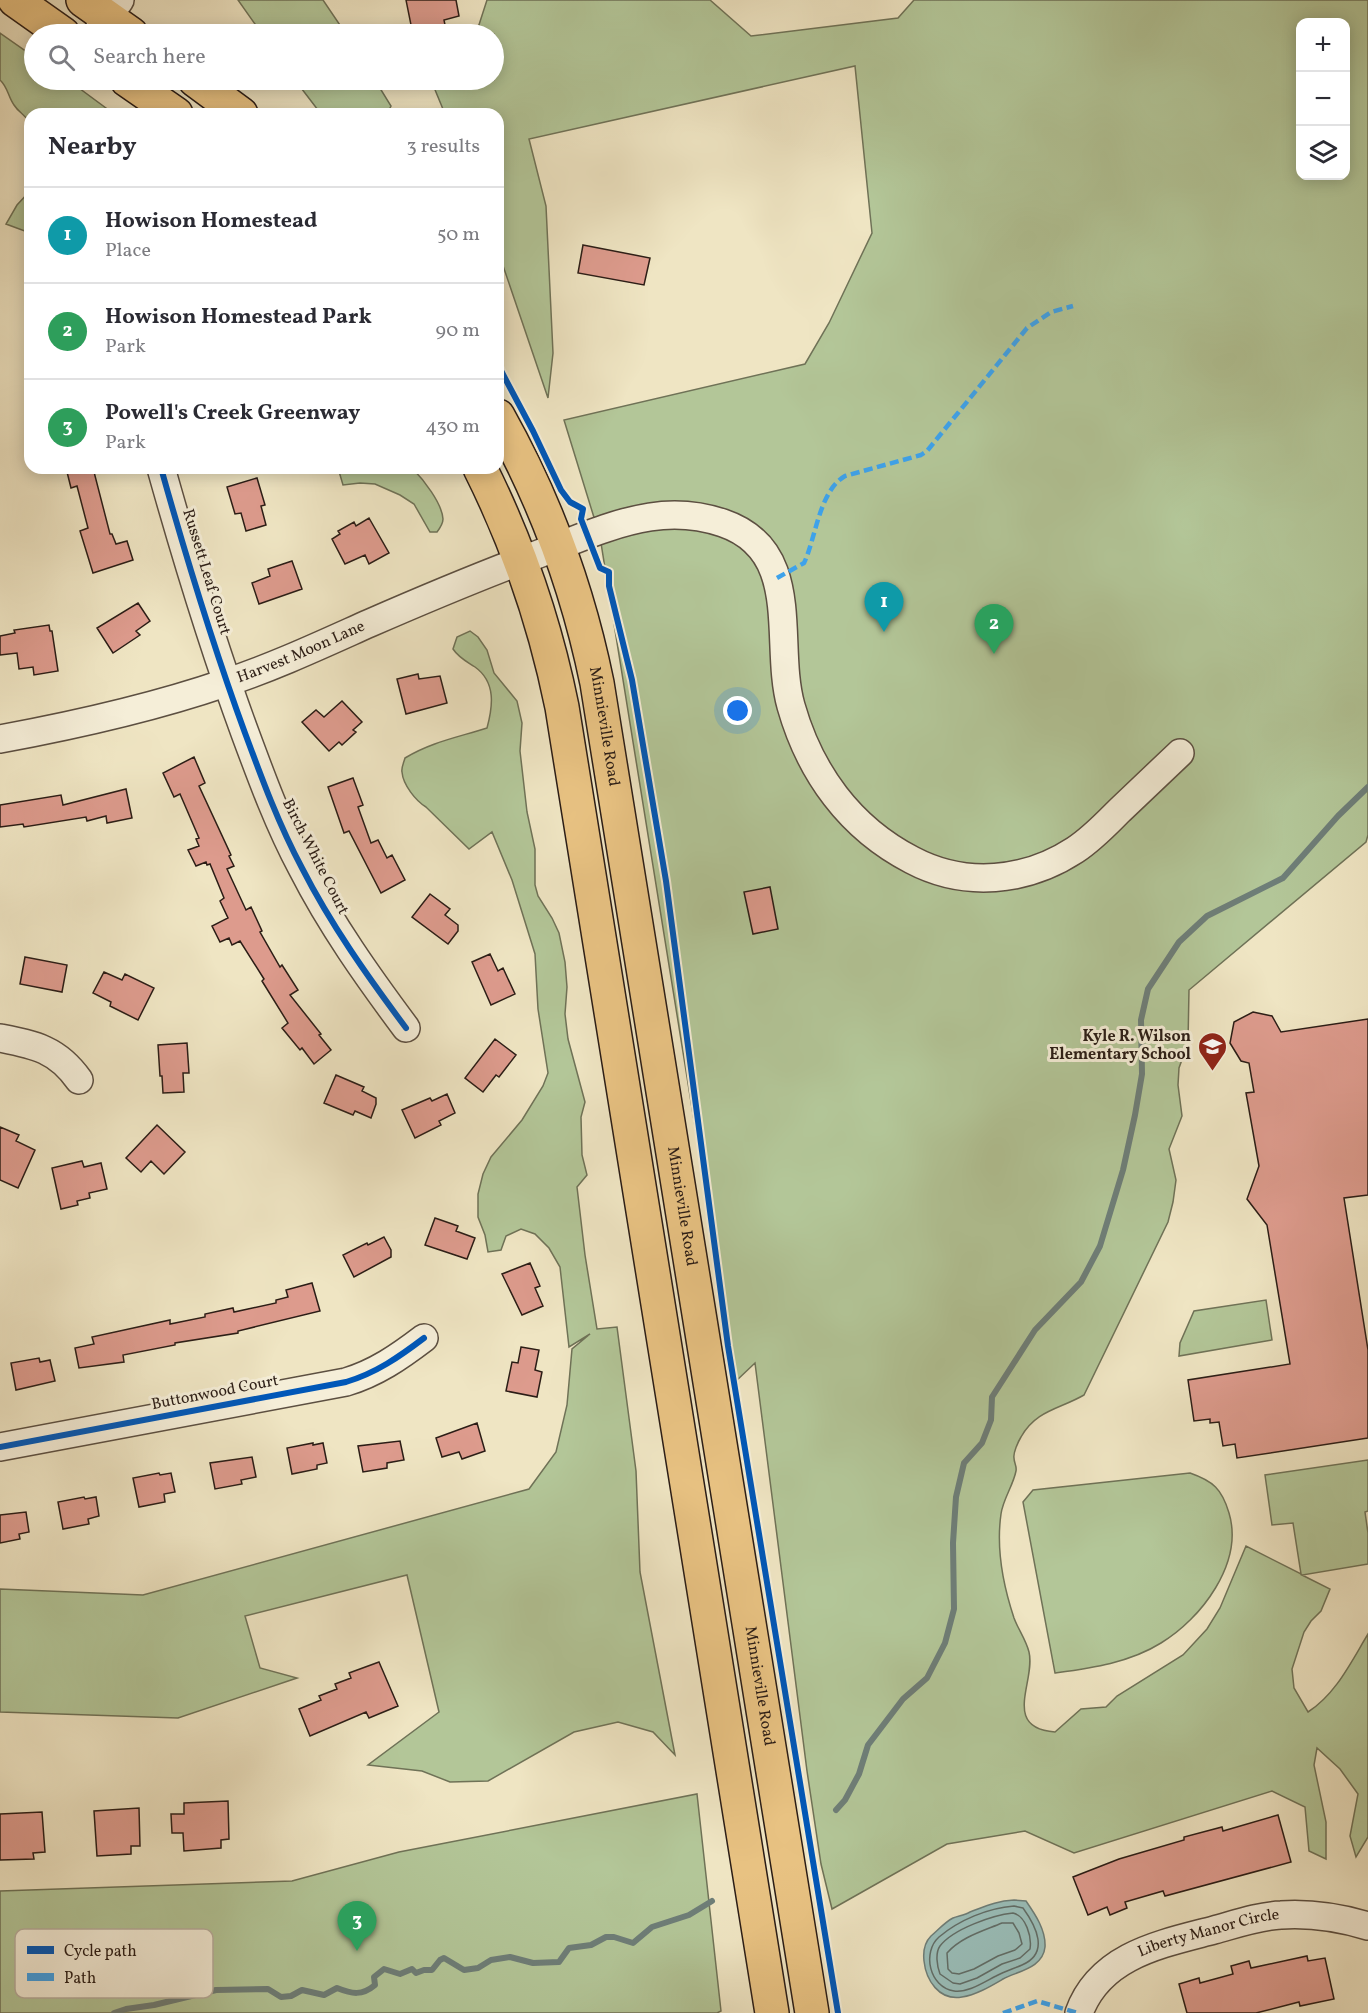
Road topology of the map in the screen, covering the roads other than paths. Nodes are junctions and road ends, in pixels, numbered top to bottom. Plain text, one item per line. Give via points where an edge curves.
1 (15, 0) edge
2 (49, 24) edge
3 (141, 90) edge
4 (209, 90) edge
5 (167, 108) edge
6 (233, 108) edge
7 (504, 428) edge
8 (163, 474) edge
9 (483, 474) edge
10 (557, 547) junction
11 (521, 560) junction
12 (227, 683) junction
13 (0, 739) edge
14 (1179, 753) dead end
15 (406, 1028) dead end
16 (0, 1038) edge
17 (79, 1080) dead end
18 (424, 1338) dead end
19 (0, 1447) edge
20 (1368, 1926) edge
21 (772, 2013) edge
22 (812, 2013) edge
23 (1079, 2013) edge

1 - 2 main road
3 - 5 main road
4 - 6 main road
7 - 10 main road, Minnieville Road
8 - 12 street, Russett Leaf Court
9 - 11 main road
10 - 11 street, Harvest Moon Lane
10 - 14 street, Harvest Moon Lane via 626,522 677,514 728,524 750,536 763,550 777,578 783,603 785,679 809,756 825,784 864,828 894,850 933,869 968,878 997,878 1049,865 1096,834
10 - 22 main road, Minnieville Road via 586,638 605,729
11 - 12 street, Harvest Moon Lane
11 - 21 main road via 546,636 562,707
12 - 13 street, Harvest Moon Lane via 146,707
12 - 15 street, Birch White Court via 267,792 302,867 335,927
16 - 17 street via 46,1050 61,1059
18 - 19 street, Buttonwood Court via 387,1365 346,1382
20 - 23 street, Liberty Manor Circle via 1348,1920 1281,1915 1159,1944 1139,1951 1102,1977

